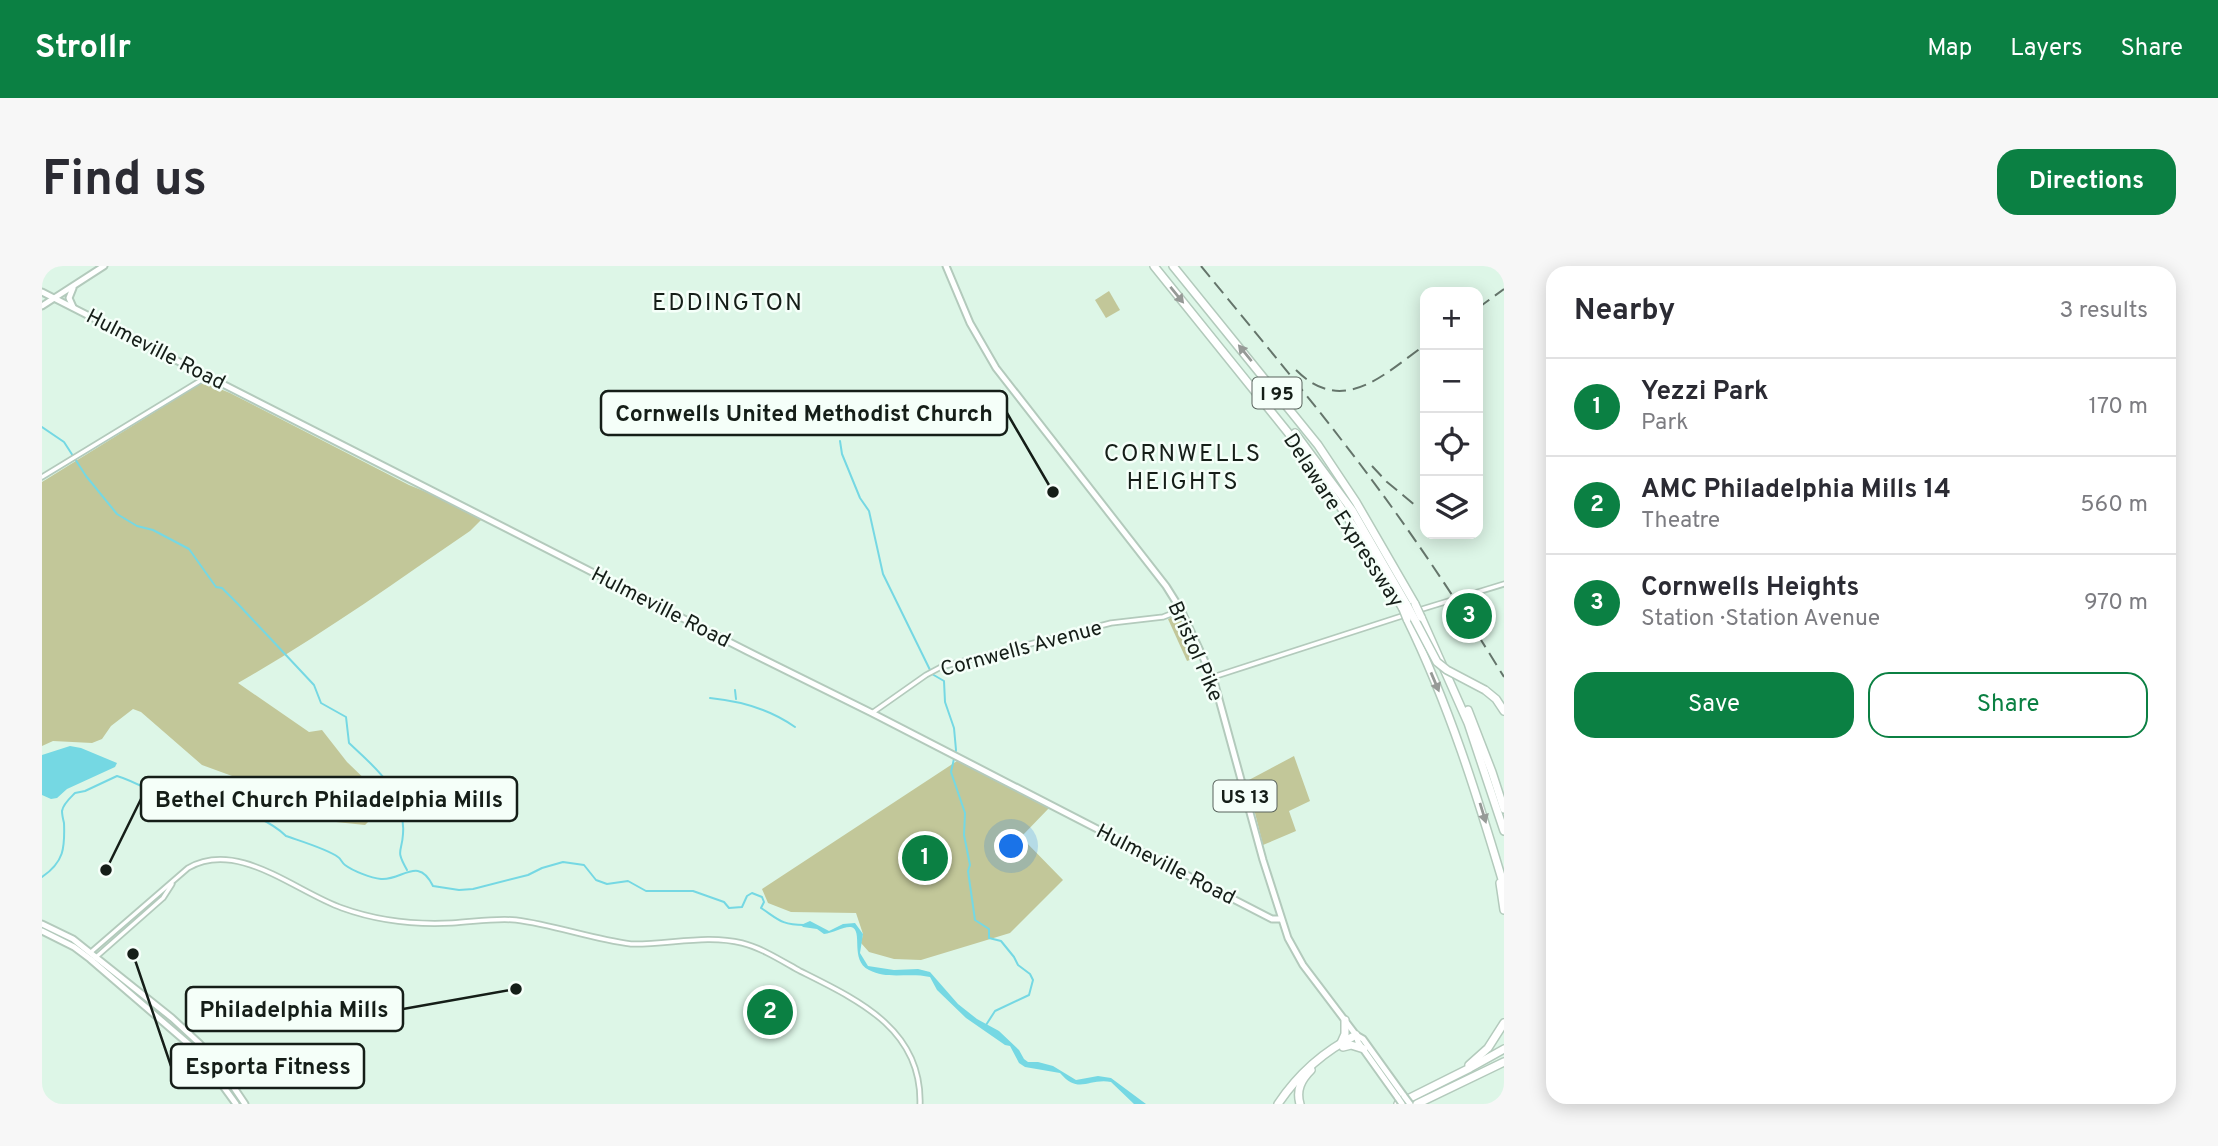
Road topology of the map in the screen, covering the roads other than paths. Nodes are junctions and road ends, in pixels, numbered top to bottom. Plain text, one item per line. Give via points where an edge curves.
1 (104, 266) edge
2 (946, 266) edge
3 (1154, 266) edge
4 (1173, 266) edge
5 (74, 285) junction
6 (42, 292) edge
7 (54, 298) junction
8 (42, 306) edge
9 (73, 307) junction
10 (208, 376) junction
11 (42, 477) edge
12 (1504, 584) edge
13 (1408, 606) junction
14 (1181, 610) junction
15 (1437, 650) junction
16 (1212, 677) junction
17 (1504, 711) edge
18 (873, 713) junction
19 (1504, 808) edge
20 (1504, 831) edge
21 (1492, 848) junction
22 (176, 879) junction
23 (1504, 886) edge
24 (1504, 910) edge
25 (1281, 919) junction
26 (42, 924) edge
27 (42, 931) edge
28 (90, 956) junction
29 (97, 957) junction
30 (171, 1017) junction
31 (1345, 1020) junction
32 (167, 1023) junction
33 (1504, 1023) edge
34 (1356, 1035) junction
35 (1341, 1046) junction
36 (1364, 1049) junction
37 (1504, 1051) edge
38 (1504, 1062) edge
39 (1446, 1080) junction
40 (1427, 1099) junction
41 (1400, 1101) edge
42 (236, 1104) edge
43 (245, 1104) edge
44 (920, 1104) edge
45 (1278, 1104) edge
46 (1300, 1104) edge
47 (1410, 1104) edge
48 (1417, 1104) edge

1 - 5 main road
2 - 14 main road, Bristol Pike / US 13 via 970,323 999,372
3 -> 13 highway via 1327,473
13 -> 4 highway, Delaware Expressway / I 95 via 1356,502 1318,445
5 - 7 main road
5 - 9 main road via 69,298
6 - 7 main road, Hulmeville Road
7 - 8 main road
7 - 9 main road, Hulmeville Road
9 - 10 main road, Hulmeville Road
10 - 11 street
10 - 18 main road, Hulmeville Road
12 - 16 street
13 - 15 highway, Delaware Expressway / I 95, bridge via 1421,617
13 - 17 highway, bridge via 1437,662 1485,690
13 -> 21 highway, Delaware Expressway / I 95, bridge via 1407,619 1457,737
14 - 16 main road, Bristol Pike / US 13
14 - 18 street, Cornwells Avenue via 948,665
15 - 19 highway via 1465,704
15 - 20 highway, Delaware Expressway / I 95
16 - 25 main road, Bristol Pike / US 13
18 - 25 main road, Hulmeville Road via 1270,918
21 - 23 highway, Delaware Expressway / I 95
21 - 24 highway
22 - 28 street
22 - 29 street via 163,898
22 - 44 street via 195,864 223,858 271,873 339,907 392,922 513,920 631,944 706,939 744,943 863,1004 886,1021 914,1063
25 - 31 main road, Bristol Pike / US 13 via 1297,956
26 - 28 main road via 72,939
27 - 28 main road
28 - 29 main road
28 - 32 main road
29 - 30 main road
30 - 32 main road
30 - 43 main road via 218,1064
31 - 34 main road, Bristol Pike / US 13
31 - 35 highway
32 - 42 main road via 199,1053
33 - 39 highway via 1482,1055
34 - 35 highway
34 - 36 main road, Bristol Pike / US 13
34 - 41 main road, Bristol Pike / US 13 via 1363,1039
35 - 36 highway
35 - 45 highway via 1299,1076
35 - 46 highway via 1305,1077 1299,1090
36 - 41 main road, Bristol Pike / US 13
37 - 39 highway
37 - 40 highway
38 - 40 highway
39 - 41 highway
40 - 48 highway
41 - 47 main road, Bristol Pike / US 13, bridge

